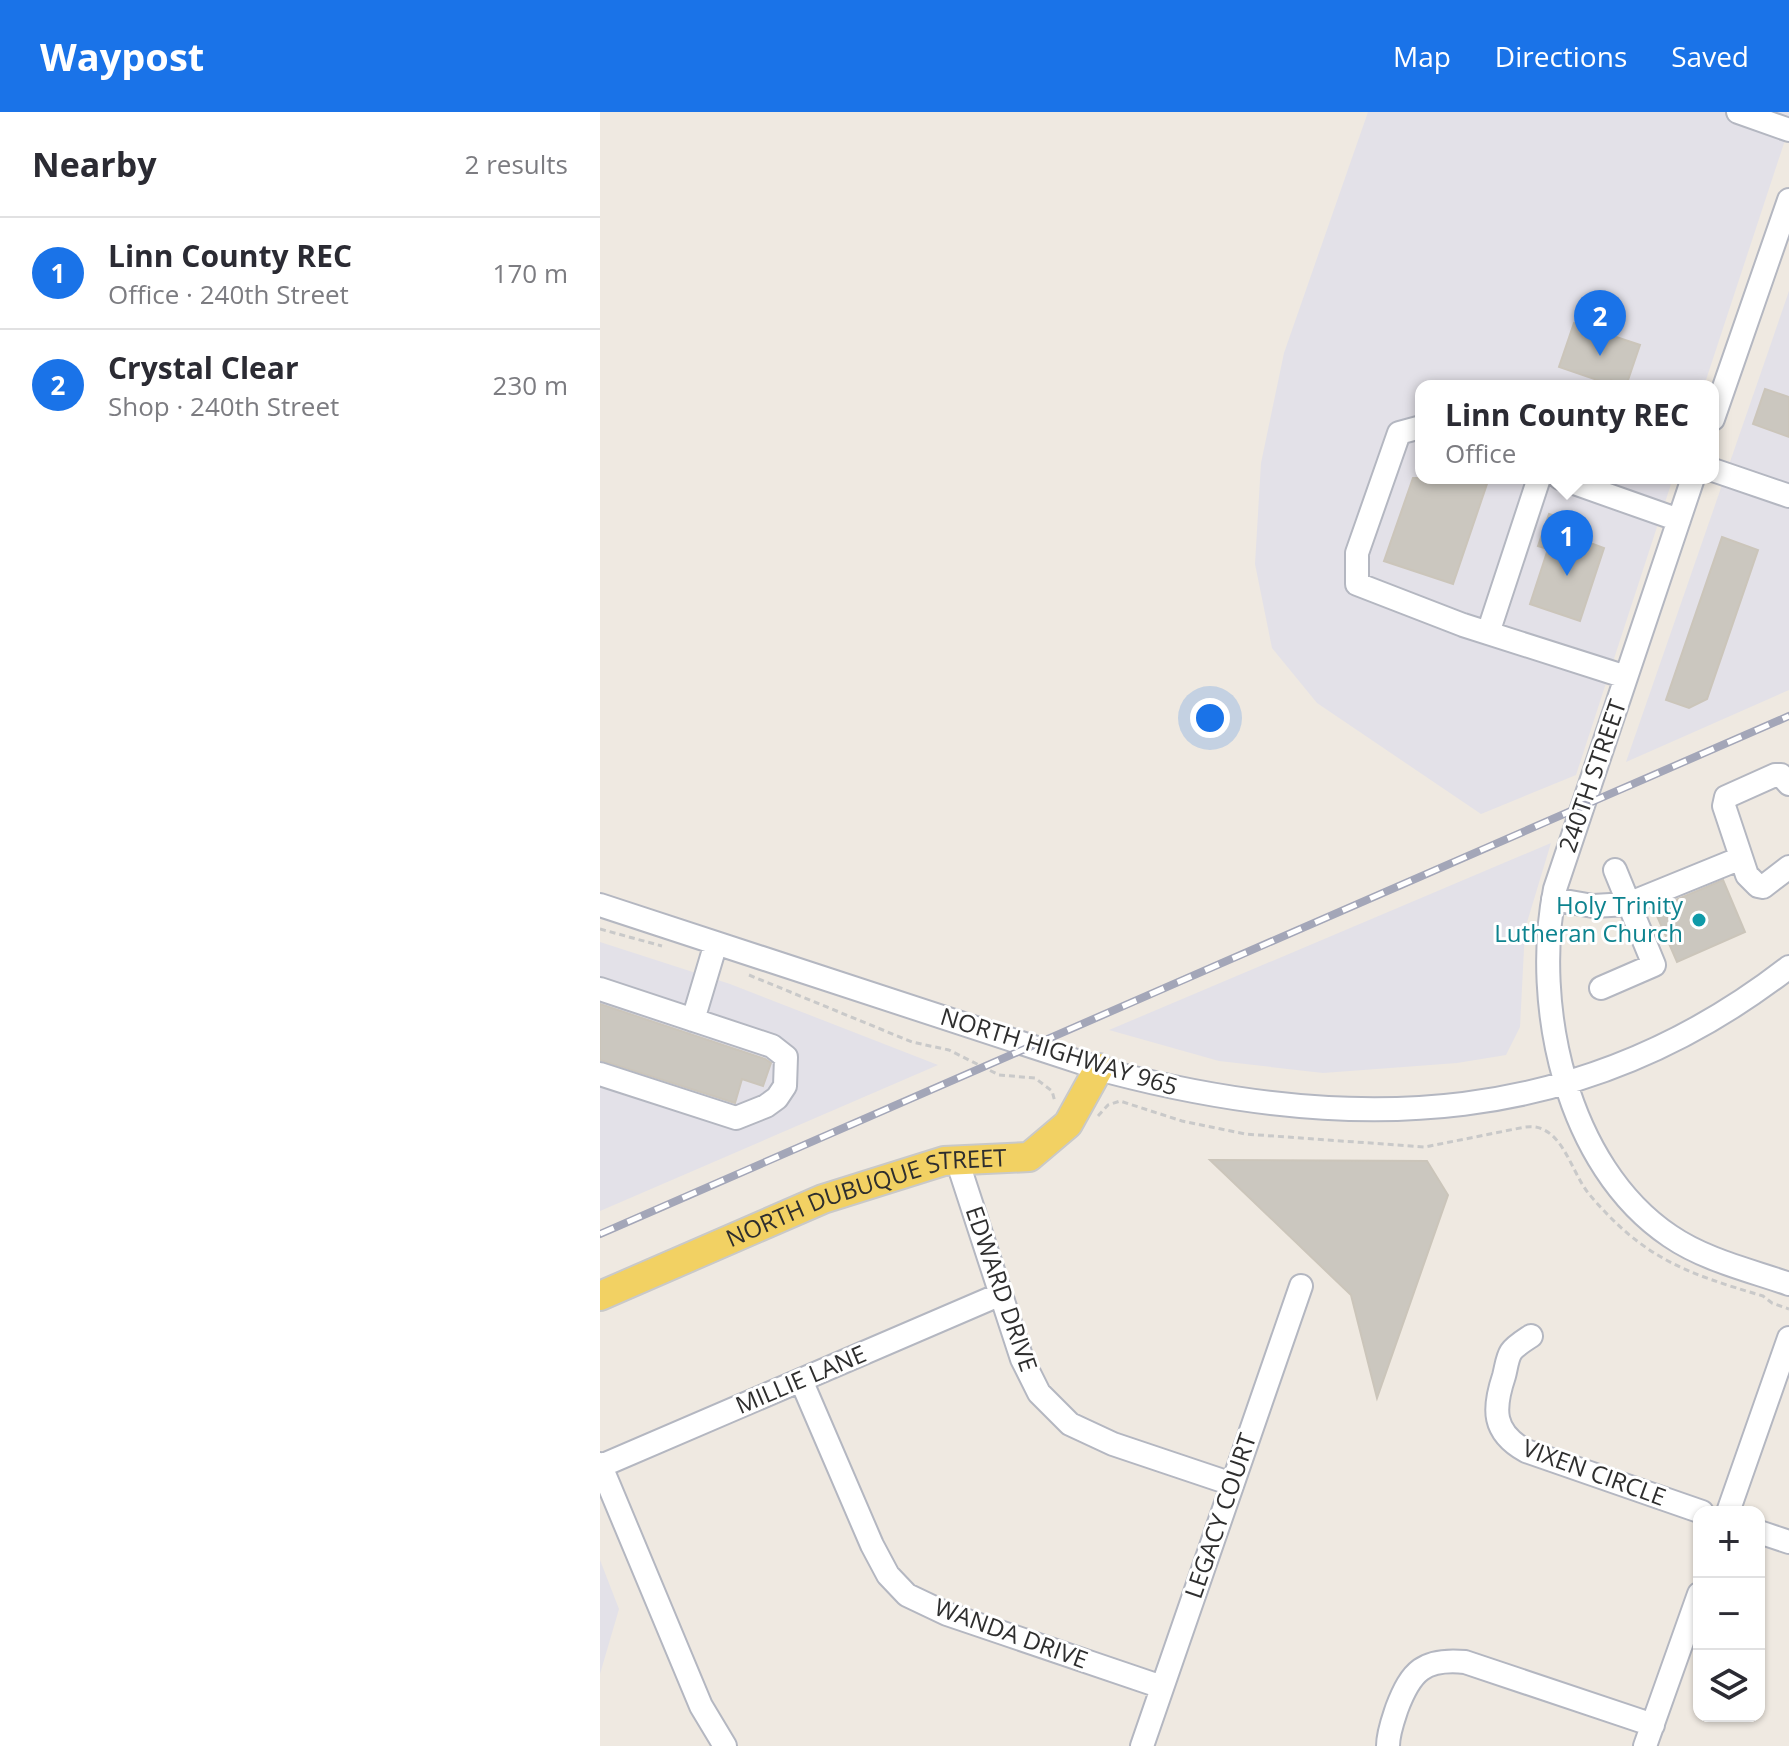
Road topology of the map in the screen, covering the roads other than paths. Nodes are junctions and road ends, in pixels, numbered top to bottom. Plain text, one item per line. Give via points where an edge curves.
1 (1738, 112) edge
2 (1789, 130) edge
3 (1789, 200) edge
4 (1719, 402) edge
5 (1415, 429) edge
6 (1719, 472) edge
7 (1537, 484) edge
8 (1577, 484) edge
9 (1691, 484) edge
10 (1789, 495) edge
11 (1679, 520) junction
12 (1488, 633) junction
13 (1626, 677) junction
14 (1789, 784) edge
15 (1741, 858) junction
16 (1789, 867) edge
17 (1615, 870) dead end
18 (1553, 899) junction
19 (1628, 904) junction
20 (600, 905) edge
21 (716, 943) junction
22 (1789, 967) edge
23 (1601, 988) dead end
24 (600, 989) edge
25 (693, 1020) junction
26 (1099, 1068) junction
27 (600, 1074) edge
28 (1567, 1082) junction
29 (957, 1160) junction
30 (1789, 1284) edge
31 (1301, 1286) dead end
32 (1001, 1294) junction
33 (600, 1296) edge
34 (1531, 1336) dead end
35 (1789, 1338) edge
36 (801, 1380) junction
37 (600, 1465) edge
38 (1232, 1484) junction
39 (1730, 1506) edge
40 (1693, 1509) edge
41 (1765, 1534) edge
42 (1789, 1542) edge
43 (1693, 1611) edge
44 (1162, 1687) junction
45 (1649, 1736) edge
46 (725, 1746) edge
47 (1142, 1746) edge
48 (1388, 1746) edge

1 - 2 street
3 - 4 street
5 - 12 street via 1399,433 1357,553 1357,584
6 - 10 street
7 - 12 street
8 - 11 street
9 - 11 street, 240TH STREET
11 - 13 street, 240TH STREET
12 - 13 street
13 - 18 street, 240TH STREET
14 - 15 street via 1775,775 1726,797 1724,806
15 - 16 street via 1747,875 1763,887
15 - 19 street
17 - 19 street
18 - 19 street via 1593,906
18 - 28 street, 240TH STREET via 1547,978
19 - 23 street via 1654,965
20 - 21 street, NORTH HIGHWAY 965
21 - 25 street
21 - 26 street, NORTH HIGHWAY 965
22 - 28 street, NORTH HIGHWAY 965 via 1701,1026
24 - 25 street
25 - 27 street via 772,1046 786,1057 785,1086 777,1098 736,1118
26 - 28 street, NORTH HIGHWAY 965 via 1197,1092 1349,1111 1451,1106
26 - 29 main road, NORTH DUBUQUE STREET via 1068,1124 1029,1157
28 - 30 street, 240TH STREET via 1604,1170 1647,1219 1687,1246
29 - 32 street, EDWARD DRIVE
29 - 33 main road, NORTH DUBUQUE STREET via 823,1199
31 - 38 street, LEGACY COURT
32 - 36 street, MILLIE LANE
32 - 38 street, EDWARD DRIVE via 1039,1393 1070,1424
34 - 40 street, VIXEN CIRCLE via 1512,1352 1496,1400 1502,1431 1512,1443
35 - 39 street
36 - 37 street, MILLIE LANE
36 - 44 street, WANDA DRIVE via 872,1545 888,1575 907,1595 947,1614
37 - 46 street via 701,1706
38 - 44 street, LEGACY COURT
41 - 42 street
43 - 45 street
44 - 47 street, LEGACY COURT
45 - 48 street via 1465,1662 1436,1661 1406,1684

